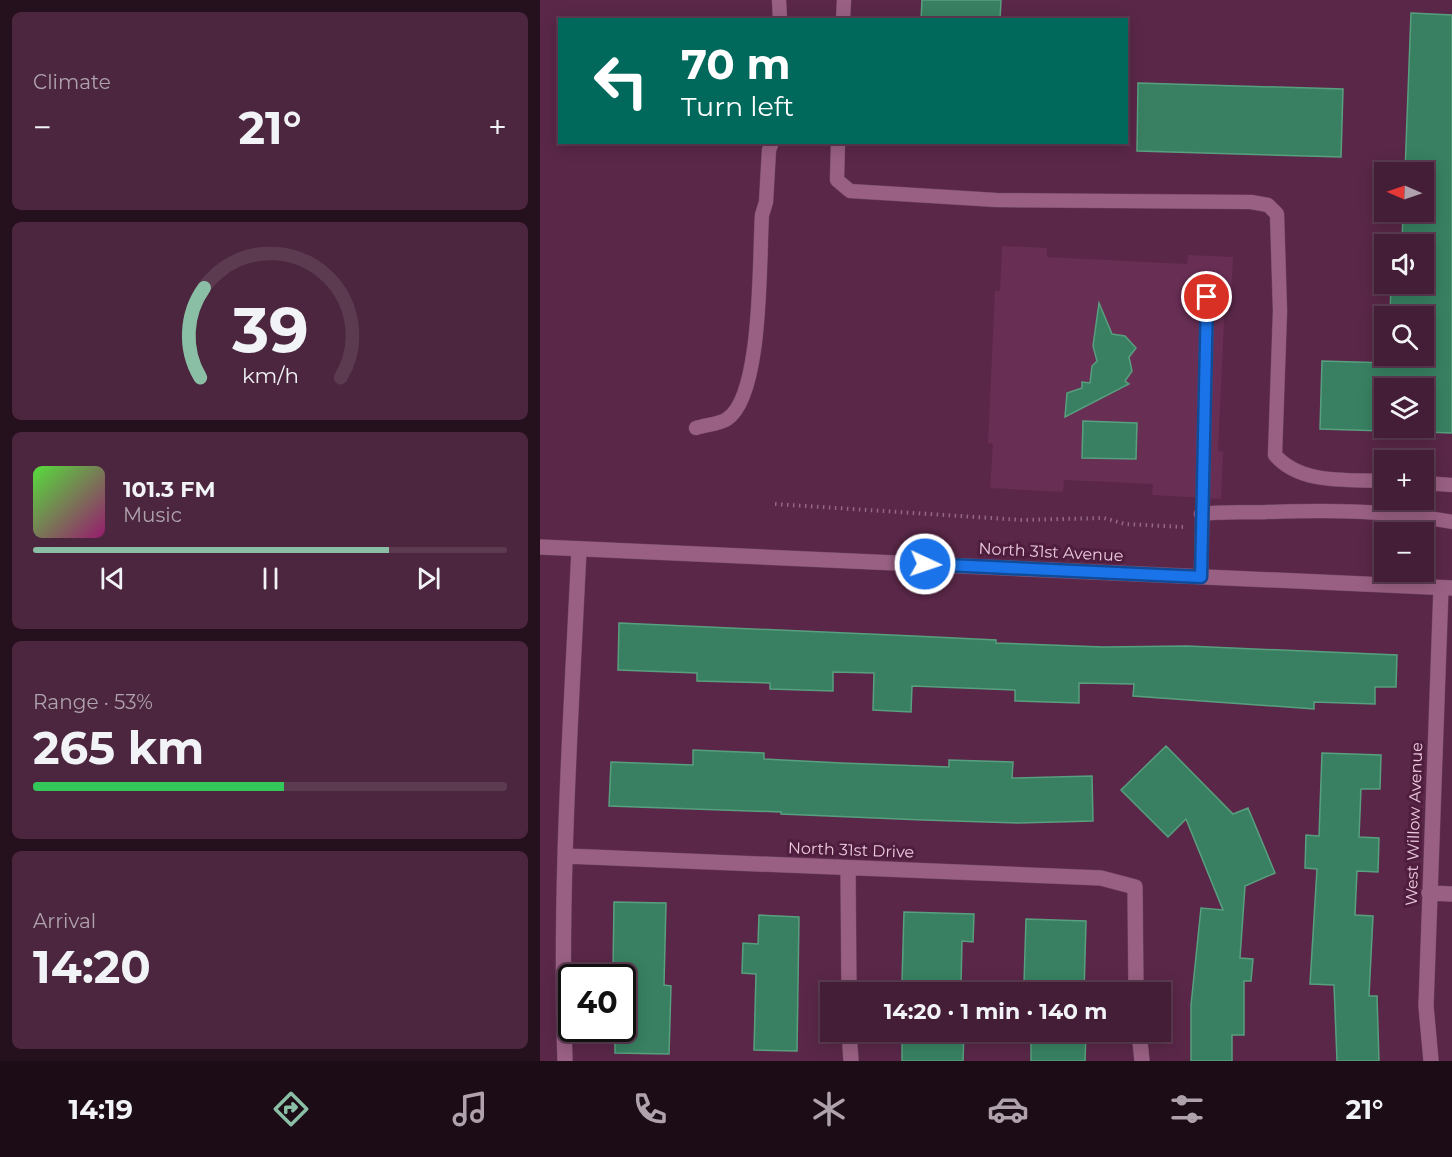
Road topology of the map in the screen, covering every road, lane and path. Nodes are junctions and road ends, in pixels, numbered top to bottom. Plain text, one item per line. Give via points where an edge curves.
1 (779, 0) edge
2 (844, 0) edge
3 (780, 18) edge
4 (843, 18) edge
5 (771, 144) edge
6 (838, 144) edge
7 (1207, 297) dead end
8 (696, 428) dead end
9 (1374, 480) edge
10 (1434, 484) edge
11 (1452, 485) edge
12 (775, 504) dead end
13 (1201, 521) junction
14 (1452, 522) edge
15 (540, 547) edge
16 (579, 549) junction
17 (1201, 577) junction
18 (1446, 588) edge
19 (566, 856) junction
20 (848, 868) junction
21 (1429, 893) junction
22 (1452, 894) edge
23 (849, 982) edge
24 (1136, 982) edge
25 (850, 1042) edge
26 (1140, 1042) edge
27 (565, 1061) edge
28 (851, 1061) edge
29 (1142, 1061) edge
30 (1431, 1061) edge

1 - 3 lane
2 - 4 lane
5 - 8 lane via 762,215 754,365 741,403 727,420
6 - 9 lane via 837,180 850,192 996,200 1159,199 1268,205 1277,214 1280,311 1275,454 1286,467 1309,476
7 - 13 lane
10 - 11 lane
12 - 13 path via 1022,520 1104,518 1125,524
13 - 14 lane via 1321,509 1415,515
13 - 17 lane
15 - 16 street, North 31st Avenue
16 - 17 street, North 31st Avenue
16 - 19 street
17 - 18 street, North 31st Avenue
18 - 21 street, West Willow Avenue
19 - 20 street, North 31st Drive
19 - 27 street via 562,986
20 - 23 street
20 - 24 street, North 31st Drive via 1101,878 1135,887
21 - 22 street
21 - 30 street, West Willow Avenue via 1426,1006
25 - 28 street
26 - 29 street

